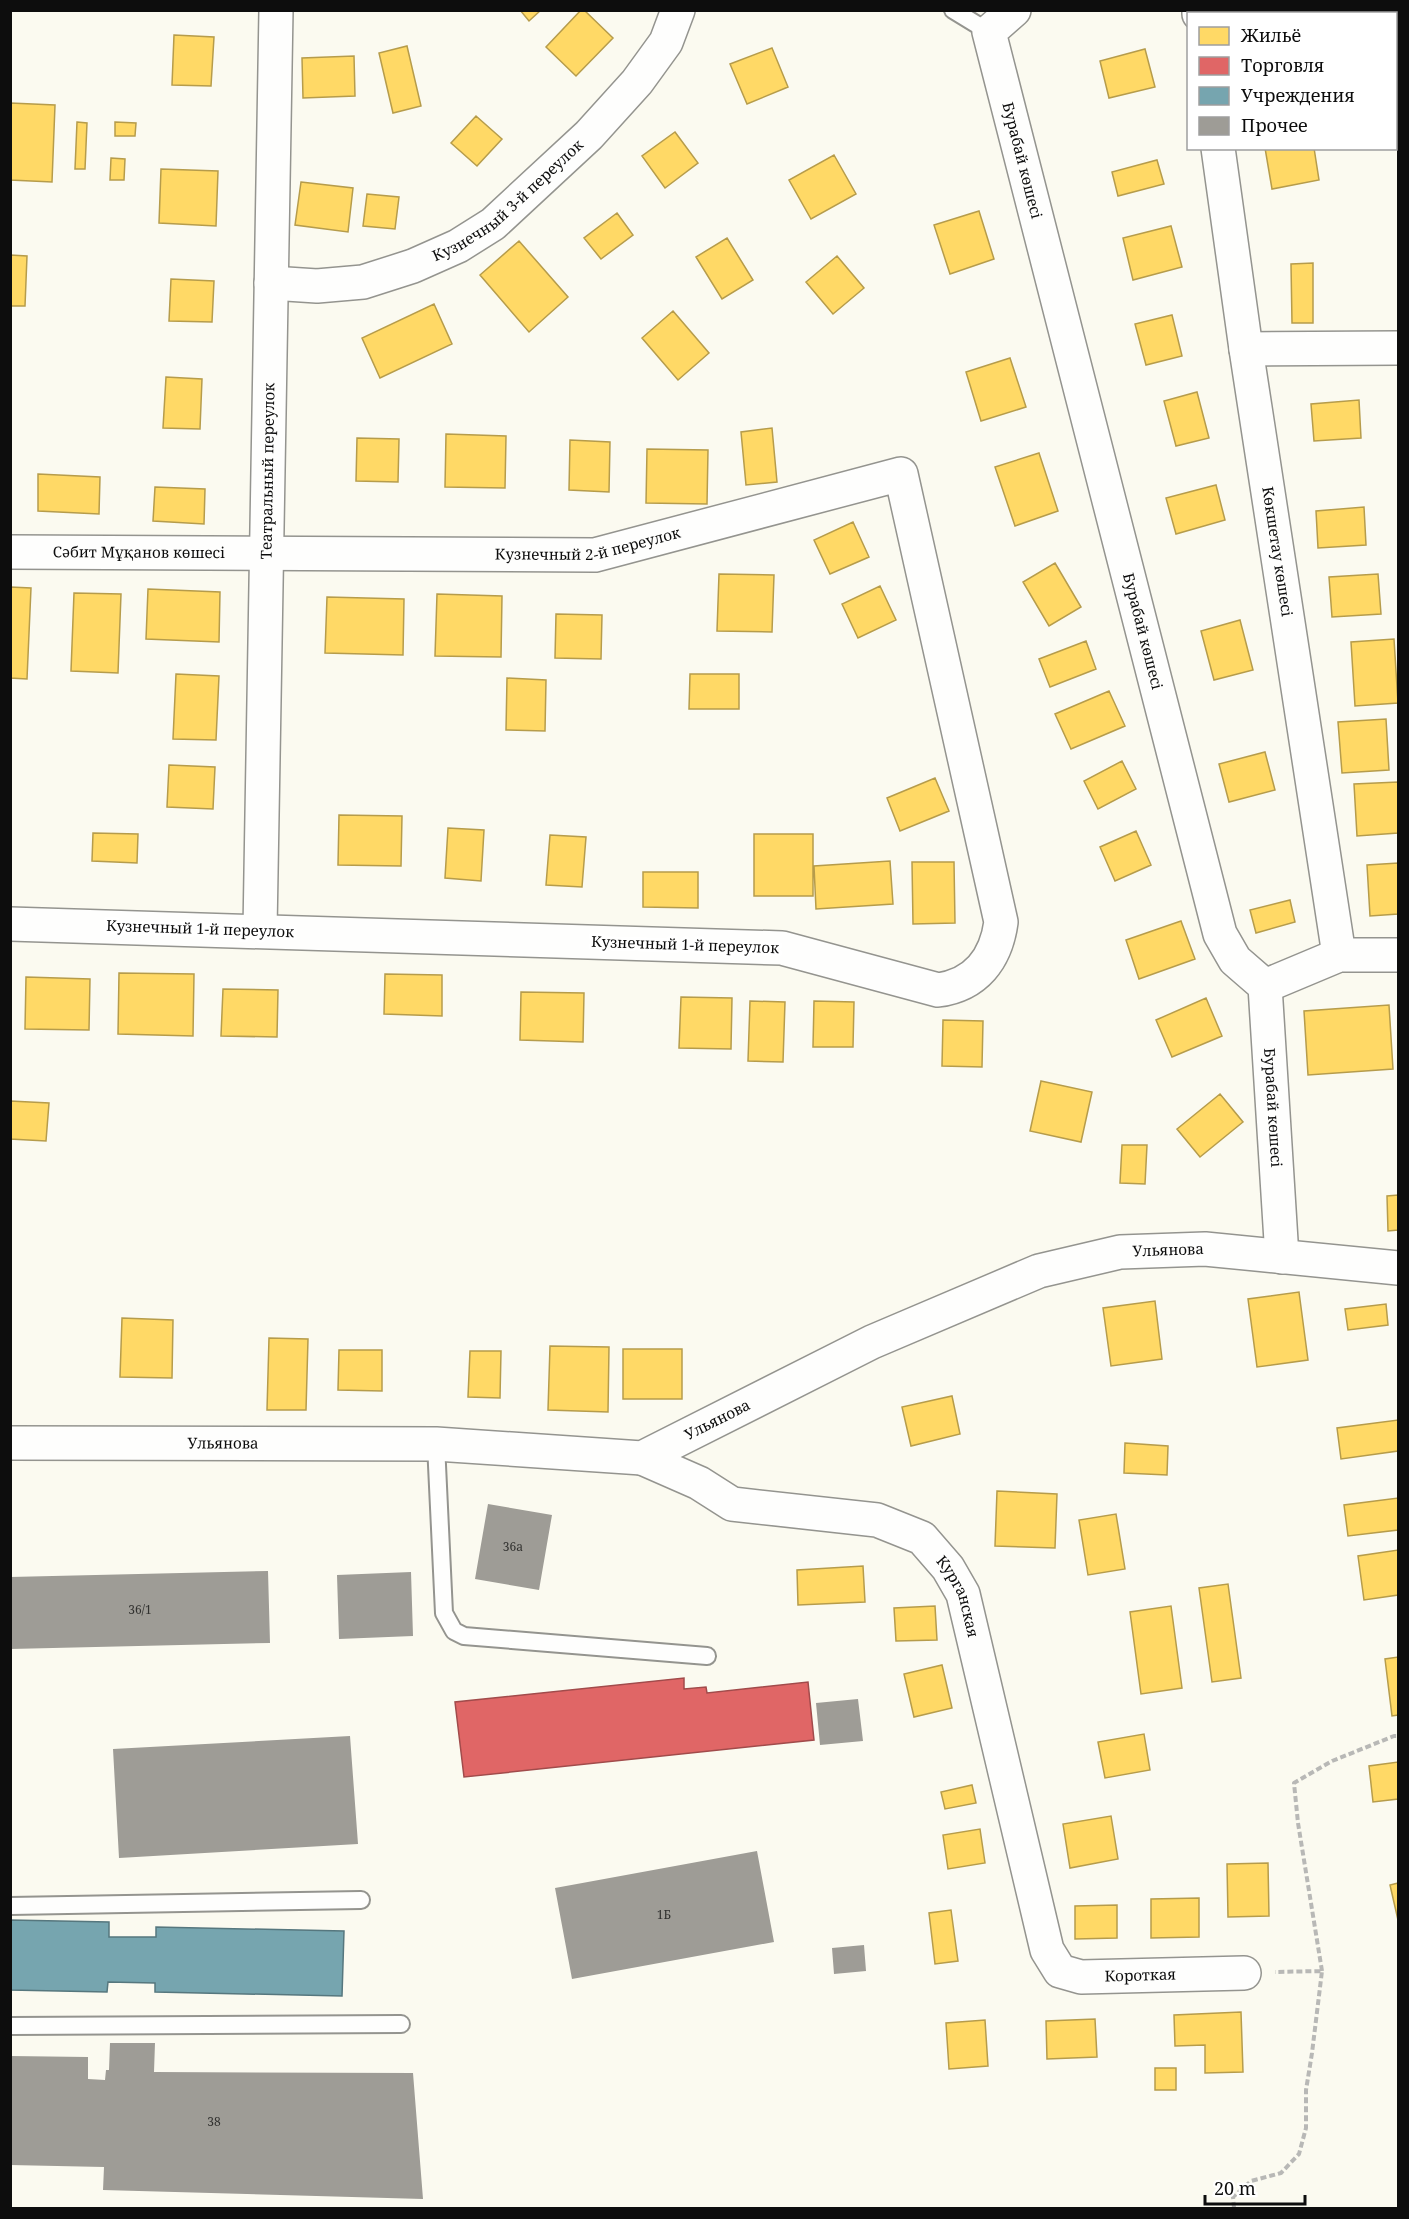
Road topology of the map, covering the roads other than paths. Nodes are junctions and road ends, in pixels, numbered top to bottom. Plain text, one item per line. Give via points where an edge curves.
1 (276, 10) edge
2 (678, 10) edge
3 (953, 10) edge
4 (1014, 10) edge
5 (989, 32) junction
6 (1218, 150) edge
7 (271, 283) junction
8 (1398, 348) edge
9 (1246, 349) junction
10 (901, 474) joint
11 (10, 552) edge
12 (268, 552) junction
13 (10, 924) edge
14 (260, 930) junction
15 (1339, 955) junction
16 (1398, 955) edge
17 (1265, 986) junction
18 (1282, 1257) junction
19 (1398, 1268) edge
20 (10, 1443) edge
21 (436, 1444) junction
22 (642, 1458) junction
23 (707, 1656) dead end
24 (360, 1900) dead end
25 (10, 1906) edge
26 (1047, 1950) joint
27 (1244, 1973) road end
28 (401, 2024) dead end
29 (10, 2026) edge

1 - 7 street, Театральный переулок
2 - 7 street, Кузнечный 3-й переулок via 666,42 637,82 589,135 493,224 458,246 363,282 318,286
3 - 5 lane
4 - 5 street
5 - 17 street, Бурабай көшесі via 1220,934 1235,960
6 - 9 street, Көкшетау көшесі
7 - 12 street, Театральный переулок
8 - 9 street
9 - 15 street, Көкшетау көшесі
10 - 12 street, Кузнечный 2-й переулок via 595,555
10 - 14 street, Кузнечный 1-й переулок via 1001,922 998,941 989,958 969,980 954,988 938,990 782,948
11 - 12 street, Сәбит Мұқанов көшесі
12 - 14 street, Театральный переулок
13 - 14 street, Кузнечный 1-й переулок
15 - 16 street
15 - 17 street
17 - 18 street, Бурабай көшесі
18 - 19 street, Ульянова
18 - 22 street, Ульянова via 1205,1249 1120,1252 1039,1271 872,1342
20 - 21 street, Ульянова
21 - 22 street, Ульянова
21 - 23 lane via 444,1613 454,1631 464,1636
22 - 26 street, Курганская via 732,1504 877,1520 922,1538 948,1568 963,1594
24 - 25 lane
26 - 27 street, Короткая via 1060,1971 1080,1977
28 - 29 lane

